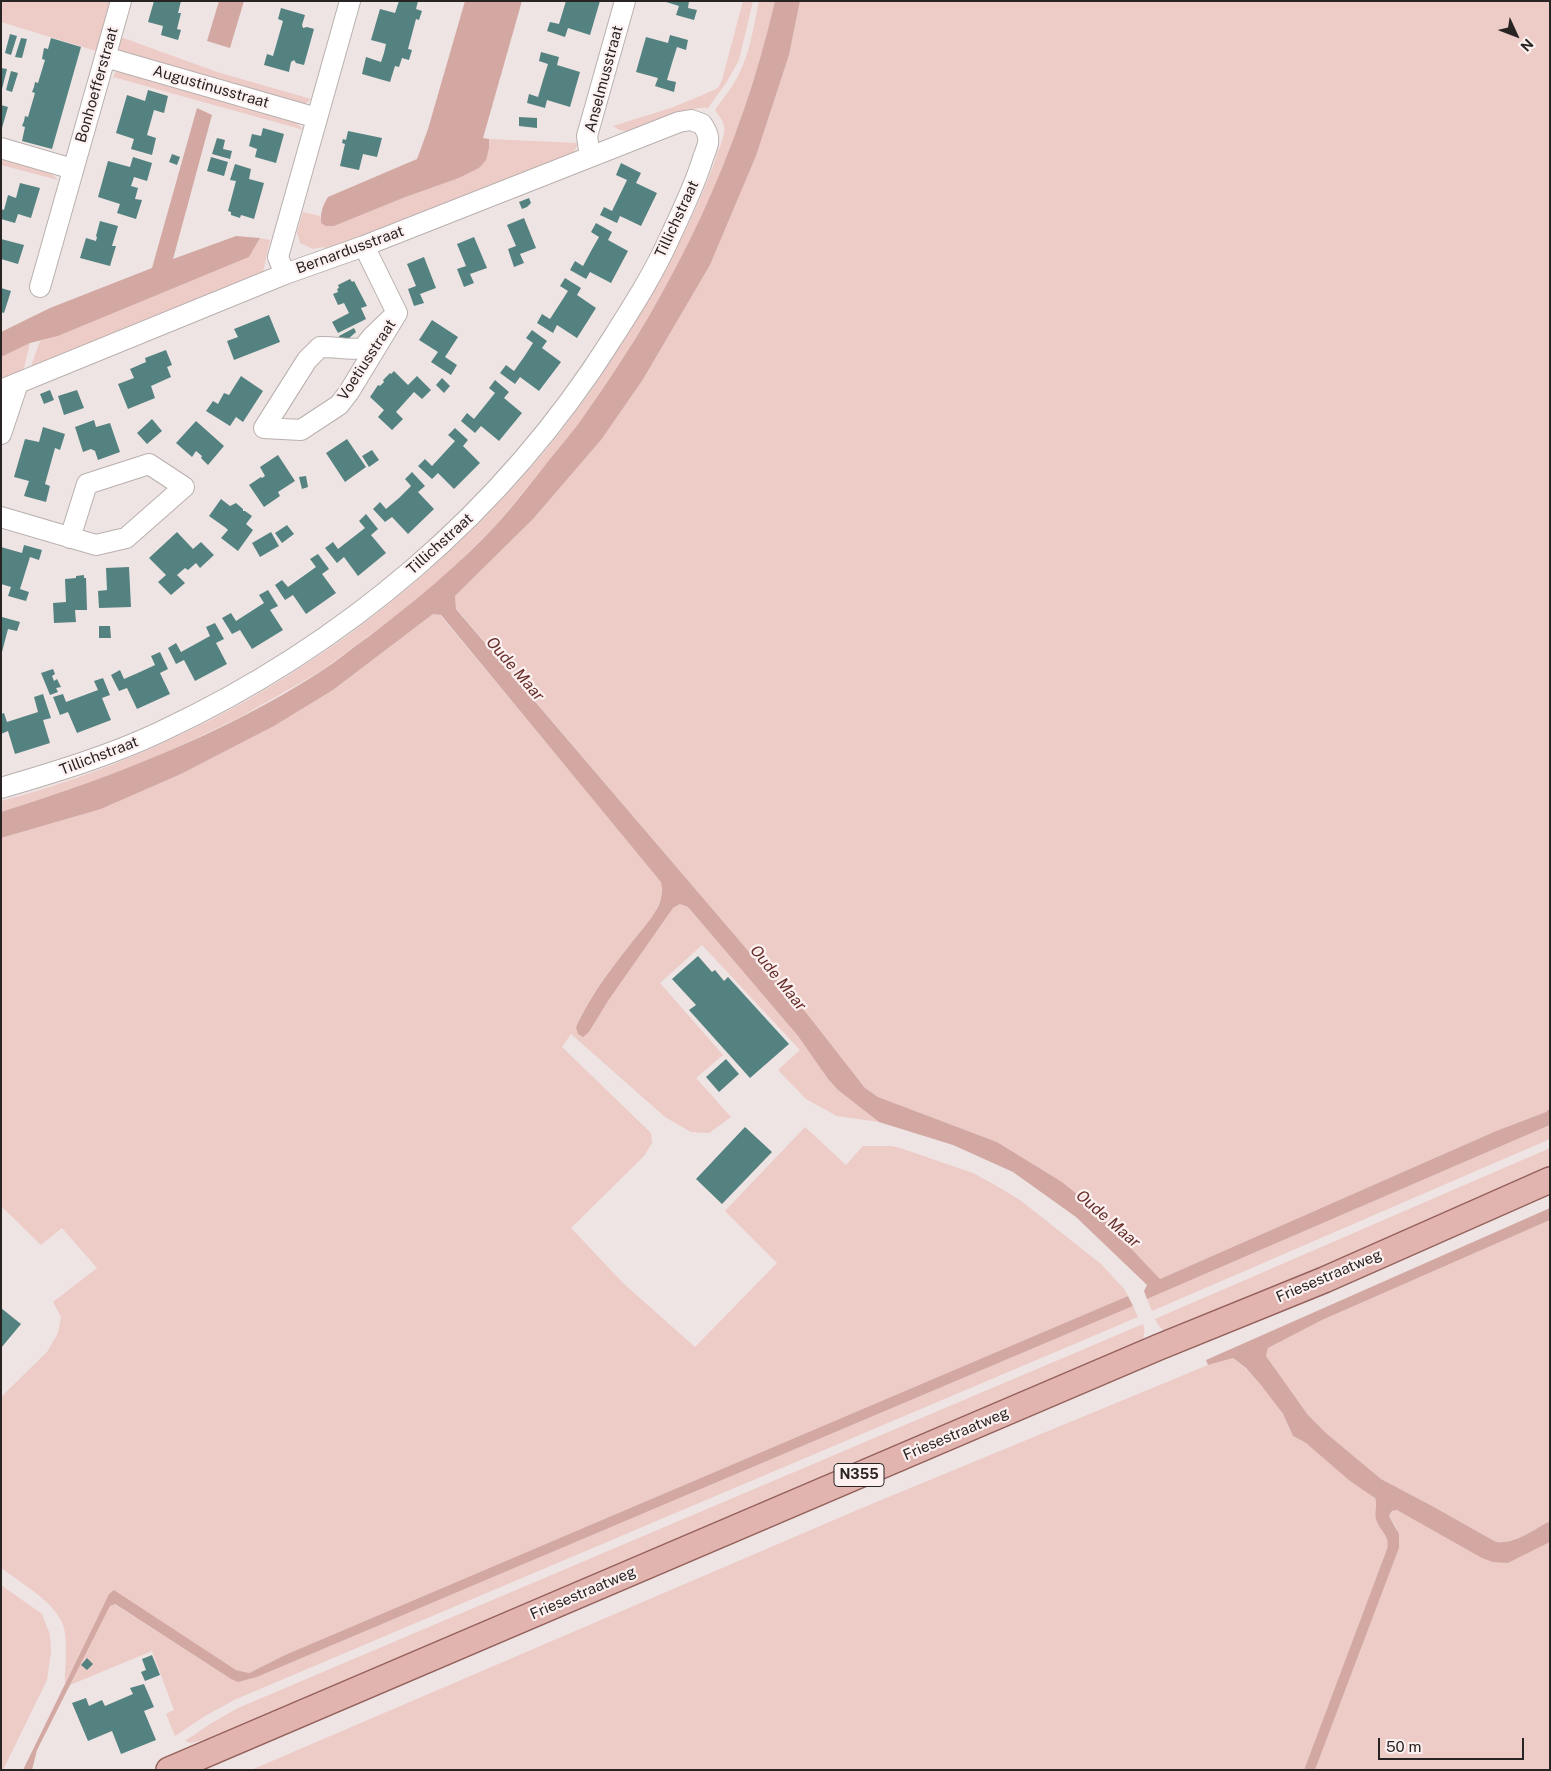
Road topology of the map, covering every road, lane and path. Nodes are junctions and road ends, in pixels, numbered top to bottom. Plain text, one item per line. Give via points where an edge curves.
1 (121, 1) edge
2 (350, 1) edge
3 (625, 1) edge
4 (106, 57) junction
5 (317, 118) junction
6 (702, 124) joint
7 (1, 148) edge
8 (590, 156) junction
9 (74, 168) junction
10 (364, 246) junction
11 (285, 274) junction
12 (40, 287) dead end
13 (397, 313) junction
14 (10, 386) edge
15 (1, 434) edge
16 (1, 517) edge
17 (70, 538) junction
18 (1, 788) edge
19 (1550, 1180) edge
20 (169, 1770) edge

1 - 4 street, Bonhoefferstraat
2 - 5 street
3 - 8 street, Anselmusstraat via 587,136
4 - 5 street, Augustinusstraat
4 - 9 street, Bonhoefferstraat
5 - 11 street via 278,257
6 - 8 street, Bernardusstraat via 691,120 679,122
6 - 18 street, Tillichstraat via 708,143 700,168 662,254 630,312 555,422 510,476 463,524 360,612 254,682 152,735 88,761
7 - 9 street
8 - 10 street, Bernardusstraat
9 - 12 street, Bonhoefferstraat
10 - 11 street, Bernardusstraat
10 - 13 street, Voetiusstraat
11 - 14 street, Bernardusstraat
13 - 13 street, Voetiusstraat via 350,392 338,405 301,430 264,428 320,347 363,348
14 - 15 street
16 - 17 street
17 - 17 street via 96,545 126,538 184,487 149,464 87,484
19 - 20 main road, Friesestraatweg / N355 via 1324,1280

